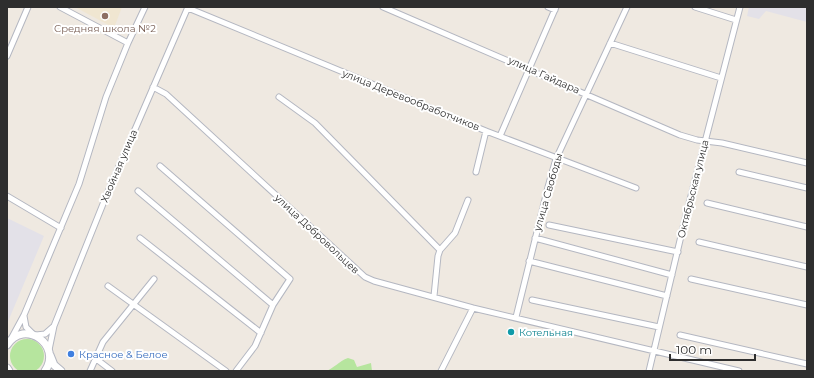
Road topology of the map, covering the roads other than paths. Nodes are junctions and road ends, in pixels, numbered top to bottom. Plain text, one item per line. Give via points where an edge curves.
1 (28, 7) edge
2 (60, 7) edge
3 (145, 7) edge
4 (383, 7) edge
5 (548, 7) edge
6 (627, 7) edge
7 (695, 7) edge
8 (740, 7) edge
9 (188, 8) edge
10 (556, 9) edge
11 (736, 20) junction
12 (128, 43) junction
13 (610, 43) junction
14 (7, 56) edge
15 (529, 68) junction
16 (722, 78) junction
17 (153, 87) junction
18 (587, 94) junction
19 (279, 97) dead end
20 (486, 131) junction
21 (500, 136) junction
22 (705, 141) junction
23 (556, 159) junction
24 (807, 163) edge
25 (160, 166) dead end
26 (476, 172) dead end
27 (739, 172) dead end
28 (636, 188) dead end
29 (807, 188) edge
30 (138, 191) dead end
31 (7, 196) edge
32 (468, 200) dead end
33 (707, 203) dead end
34 (549, 225) dead end
35 (807, 227) edge
36 (61, 228) junction
37 (140, 238) dead end
38 (535, 238) junction
39 (699, 242) dead end
40 (440, 250) junction
41 (678, 252) junction
42 (529, 261) junction
43 (807, 266) edge
44 (672, 275) junction
45 (691, 279) dead end
46 (154, 280) dead end
47 (108, 286) dead end
48 (434, 296) junction
49 (667, 296) junction
50 (532, 300) dead end
51 (134, 305) junction
52 (273, 305) junction
53 (807, 305) edge
54 (473, 308) junction
55 (24, 315) junction
56 (516, 317) junction
57 (54, 326) junction
58 (659, 327) junction
59 (261, 333) junction
60 (680, 334) dead end
61 (34, 335) junction
62 (8, 344) edge
63 (654, 351) junction
64 (50, 354) junction
65 (95, 358) junction
66 (807, 364) edge
67 (7, 368) edge
68 (9, 371) edge
69 (45, 371) edge
70 (61, 371) edge
71 (90, 371) edge
72 (112, 371) edge
73 (226, 371) edge
74 (236, 371) edge
75 (440, 371) edge
76 (649, 371) edge
77 (739, 371) edge

1 - 14 street
2 - 12 street
3 - 12 street
4 - 15 street, улица Гайдара
5 - 10 street
6 - 13 street, улица Свободы
7 - 11 street
8 - 11 street, Октябрьская улица
9 - 17 street, Хвойная улица
9 - 20 street, улица Деревообработчиков
10 - 15 street
11 - 16 street, Октябрьская улица
12 - 36 street via 106,97 81,178
13 - 16 street
13 - 18 street, улица Свободы
15 - 18 street, улица Гайдара
15 - 21 street
16 - 22 street, Октябрьская улица
17 - 48 street, улица Добровольцев via 166,94 356,271 374,281
17 - 57 street, Хвойная улица
18 - 22 street, улица Гайдара via 680,135
18 - 23 street, улица Свободы
19 - 40 street via 315,123
20 - 21 street, улица Деревообработчиков
20 - 26 street
21 - 23 street, улица Деревообработчиков
22 - 24 street, улица Гайдара
22 - 41 street, Октябрьская улица
23 - 28 street, улица Деревообработчиков
23 - 38 street, улица Свободы
25 - 52 street via 290,279
27 - 29 street
30 - 52 street
31 - 36 street
32 - 40 street via 455,233
33 - 35 street
34 - 41 street
36 - 55 street
37 - 59 street
38 - 42 street, улица Свободы
38 - 44 street
39 - 43 street
40 - 48 street via 435,270
41 - 44 street, Октябрьская улица
42 - 49 street
42 - 56 street, улица Свободы
44 - 49 street, Октябрьская улица
45 - 53 street
46 - 51 street
47 - 51 street
48 - 54 street, улица Добровольцев
49 - 58 street, Октябрьская улица
50 - 58 street
51 - 65 street via 103,342
51 - 73 street
52 - 59 street
54 - 56 street, улица Добровольцев
54 - 75 street
55 - 61 street via 26,327
55 - 62 street
56 - 63 street, улица Добровольцев
57 - 61 street via 45,334
57 - 64 street, Хвойная улица via 49,344
58 - 63 street, Октябрьская улица
59 - 74 street via 255,346
60 - 66 street
61 - 62 main road via 20,335
61 - 64 main road via 44,341
63 - 76 street, Октябрьская улица
63 - 77 street, улица Добровольцев
64 - 69 main road
64 - 70 main road via 54,365
65 - 71 street
65 - 72 street
67 - 68 main road

